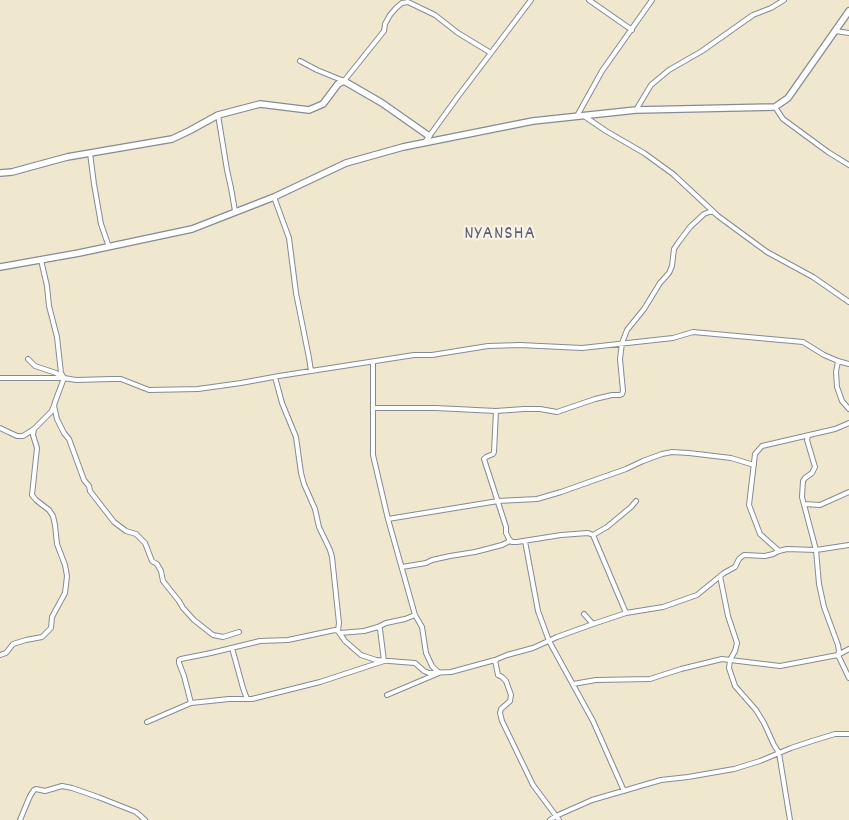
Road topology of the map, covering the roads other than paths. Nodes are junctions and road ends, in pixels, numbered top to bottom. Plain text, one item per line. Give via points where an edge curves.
1 (531, 0) edge
2 (589, 0) edge
3 (652, 0) edge
4 (784, 0) edge
5 (849, 12) edge
6 (632, 30) junction
7 (836, 31) junction
8 (849, 34) edge
9 (491, 53) junction
10 (300, 61) dead end
11 (344, 81) junction
12 (775, 107) junction
13 (636, 110) junction
14 (218, 115) junction
15 (580, 116) junction
16 (430, 136) junction
17 (424, 142) junction
18 (90, 153) junction
19 (849, 165) edge
20 (0, 173) edge
21 (274, 197) junction
22 (235, 211) junction
23 (712, 211) junction
24 (109, 247) junction
25 (41, 260) junction
26 (0, 267) edge
27 (849, 302) edge
28 (622, 343) junction
29 (28, 359) dead end
30 (373, 362) junction
31 (838, 362) junction
32 (849, 364) edge
33 (311, 372) junction
34 (275, 377) junction
35 (0, 378) edge
36 (64, 378) junction
37 (54, 406) junction
38 (374, 408) junction
39 (849, 409) edge
40 (496, 411) junction
41 (849, 423) edge
42 (0, 428) edge
43 (34, 429) junction
44 (808, 436) junction
45 (754, 465) junction
46 (849, 492) edge
47 (498, 501) junction
48 (636, 501) dead end
49 (804, 504) junction
50 (388, 519) junction
51 (593, 535) junction
52 (526, 540) junction
53 (510, 541) junction
54 (849, 545) edge
55 (816, 550) junction
56 (779, 551) junction
57 (402, 567) junction
58 (720, 576) junction
59 (626, 613) junction
60 (584, 614) dead end
61 (415, 615) junction
62 (593, 624) junction
63 (378, 627) junction
64 (239, 632) dead end
65 (339, 632) junction
66 (549, 641) junction
67 (232, 648) junction
68 (849, 649) edge
69 (0, 655) edge
70 (838, 655) junction
71 (495, 660) junction
72 (730, 660) junction
73 (384, 661) junction
74 (439, 673) junction
75 (849, 678) edge
76 (573, 684) junction
77 (387, 695) dead end
78 (247, 699) junction
79 (191, 703) junction
80 (147, 722) dead end
81 (849, 734) edge
82 (779, 753) junction
83 (624, 791) junction
84 (556, 816) junction
85 (20, 820) edge
86 (145, 820) edge
87 (550, 820) edge
88 (559, 820) edge
89 (790, 820) edge

1 - 9 street
2 - 6 street
3 - 6 street
4 - 13 street via 753,15 669,70 651,85
5 - 7 street
6 - 15 street via 602,71
7 - 8 street
7 - 12 street via 788,98
9 - 11 street via 458,34 435,15 408,2 402,3 390,15 384,32
9 - 16 street
10 - 11 street
11 - 14 street via 323,104 309,110 260,104
11 - 16 street
12 - 13 street
12 - 19 street via 783,119
13 - 15 street
14 - 18 street via 172,139
14 - 22 street
15 - 17 street via 533,120
15 - 23 street via 644,153 673,174
16 - 17 street
17 - 21 street via 346,163
18 - 20 street
18 - 24 street
21 - 22 street
21 - 33 street via 289,238
22 - 24 street via 192,229
23 - 27 street via 767,252 813,277
23 - 28 street via 690,227 678,243 669,273 627,330
24 - 25 street
25 - 26 street
25 - 36 street via 57,337 60,373
28 - 30 street via 582,348 488,346
28 - 31 street via 673,338 693,332 729,334 803,342
28 - 40 street via 622,394 557,412 524,408
29 - 36 street via 35,366
30 - 33 street
30 - 38 street
31 - 32 street
31 - 39 street via 837,387
33 - 34 street
34 - 36 street via 198,389 149,390 121,379
34 - 65 street via 296,436 304,484 332,557
35 - 36 street
36 - 37 street
37 - 43 street
37 - 64 street via 90,491 114,522 145,543 163,581 183,608 213,635
38 - 40 street
38 - 50 street via 373,455
40 - 47 street via 494,452 484,459
41 - 44 street
42 - 43 street via 17,436
43 - 69 street via 36,448 32,495 53,516 67,576 65,593 52,617 51,628 42,637 13,644
44 - 45 street via 762,446 755,454
44 - 49 street via 815,467 803,481
45 - 47 street via 731,458 672,452 537,499
45 - 56 street via 749,505 760,534
46 - 49 street via 820,505
47 - 50 street
47 - 53 street
48 - 51 street
49 - 55 street
50 - 57 street
51 - 52 street
51 - 59 street
52 - 53 street
52 - 66 street via 538,611
53 - 57 street via 475,552
54 - 55 street
55 - 56 street
55 - 70 street via 819,584 838,645
56 - 58 street via 765,556 744,555 735,567
57 - 61 street
58 - 59 street via 697,595 663,607
58 - 72 street via 736,643
59 - 62 street
60 - 62 street
61 - 63 street
61 - 74 street via 422,627 426,653
62 - 66 street
63 - 65 street
63 - 73 street via 382,634
65 - 67 street via 260,641
65 - 73 street via 361,655
66 - 71 street
66 - 76 street
67 - 78 street
67 - 79 street via 179,660
68 - 70 street
70 - 72 street via 780,666
70 - 75 street
71 - 74 street
71 - 84 street via 498,675 506,681 511,695 510,701 501,709 502,721 532,785
72 - 76 street via 722,659 650,679 596,680
72 - 82 street via 735,686 756,710
73 - 74 street via 411,662 429,673
73 - 78 street via 320,682
74 - 77 street
76 - 83 street via 593,720
78 - 79 street
79 - 80 street
81 - 82 street via 835,734
82 - 83 street via 734,769 661,780
82 - 89 street
83 - 84 street via 592,800
84 - 87 street
84 - 88 street
85 - 86 street via 34,790 45,791 62,786 136,812

